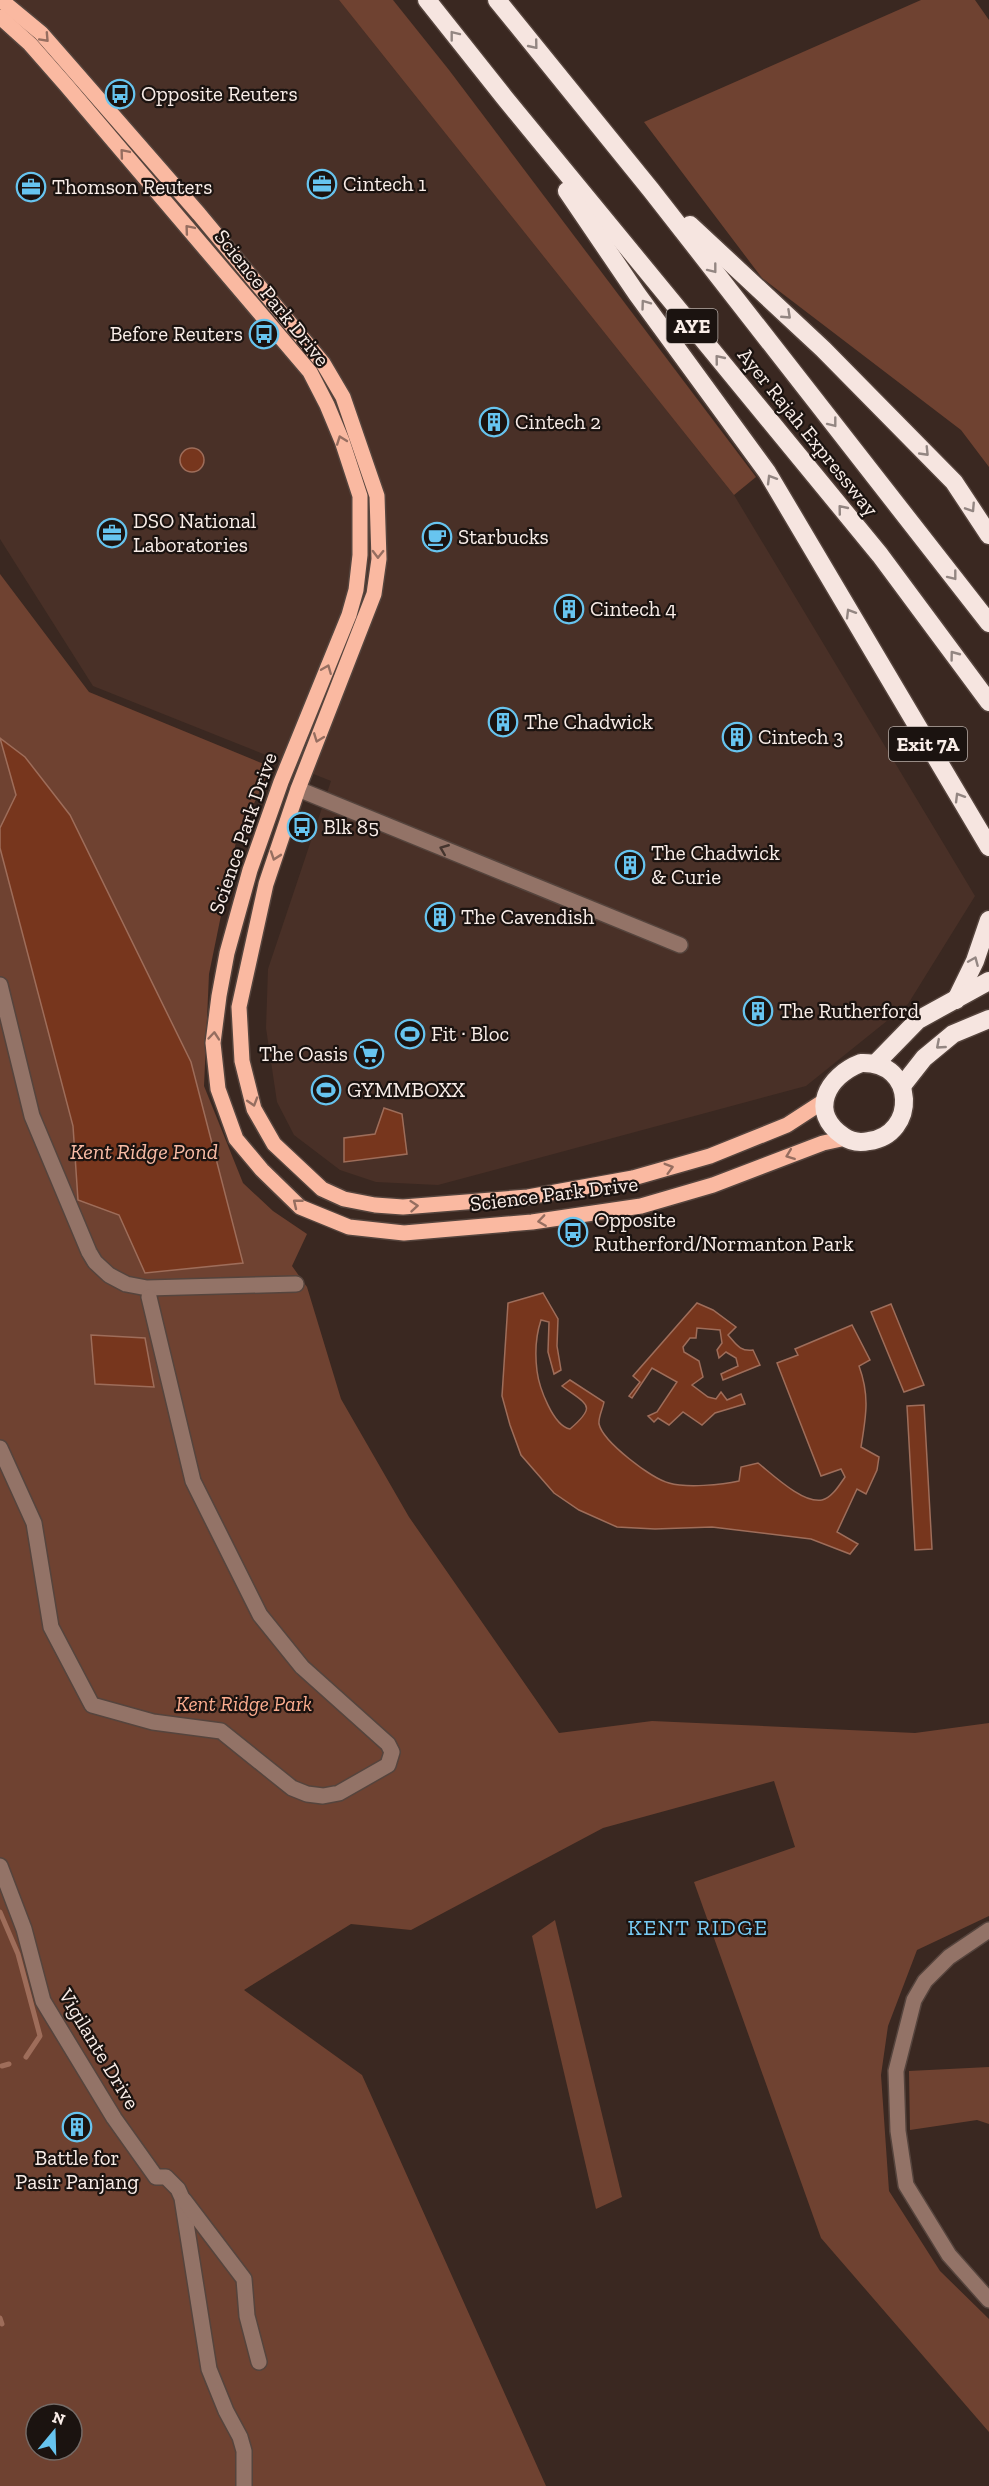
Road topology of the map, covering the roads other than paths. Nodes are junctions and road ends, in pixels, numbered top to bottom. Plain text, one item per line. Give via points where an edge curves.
1 (1, 0) edge
2 (427, 0) edge
3 (497, 0) edge
4 (0, 17) edge
5 (504, 97) junction
6 (651, 190) junction
7 (989, 535) edge
8 (989, 623) edge
9 (989, 702) edge
10 (298, 789) junction
11 (989, 848) edge
12 (989, 920) edge
13 (680, 945) dead end
14 (989, 981) edge
15 (0, 985) edge
16 (956, 1000) junction
17 (4, 1018) edge
18 (989, 1019) edge
19 (876, 1063) junction
20 (902, 1086) junction
21 (824, 1101) junction
22 (846, 1138) junction
23 (296, 1284) dead end
24 (149, 1297) dead end
25 (0, 1448) edge
26 (0, 1866) edge
27 (989, 1930) edge
28 (182, 2198) junction
29 (989, 2300) edge
30 (259, 2362) dead end
31 (244, 2486) edge

1 -> 10 main road, Science Park Drive via 41,33 176,187 323,363 343,397 377,496 379,559 374,594
5 -> 2 highway, Ayer Rajah Expressway / AYE
3 -> 6 highway, Ayer Rajah Expressway / AYE
22 -> 4 main road, Science Park Drive via 641,1206 532,1222 404,1233 349,1227 300,1208 236,1139 218,1089 213,1042 225,964 250,870 273,804 356,590 360,496 342,441 310,372 66,85
9 -> 5 highway, Ayer Rajah Expressway / AYE via 880,555
11 -> 5 highway, Exit 7A via 767,472 637,294
6 -> 7 highway via 823,349 954,482
6 -> 8 highway, Ayer Rajah Expressway / AYE
13 -> 10 street
10 -> 21 main road, Science Park Drive via 266,884 239,1007 242,1061 254,1109 274,1144 322,1189 344,1199 403,1207 528,1197 633,1178 710,1156 787,1125
16 -> 12 highway
14 - 16 highway
15 - 17 street
16 - 19 highway via 918,1020
17 - 23 street via 32,1116 88,1252 102,1269 126,1284 147,1288
18 -> 20 highway via 953,1034 924,1058
19 - 20 highway via 894,1073
19 - 21 highway via 861,1063 840,1074
20 - 22 highway via 904,1105 899,1122 889,1135 857,1143
21 - 22 highway via 834,1129
24 - 25 street via 194,1481 260,1615 302,1667 388,1744 392,1752 388,1765 339,1793 307,1794 292,1788 221,1731 153,1722 92,1705 51,1627 34,1523
26 - 28 street, Vigilante Drive via 24,1929 43,2001 130,2142 156,2177 165,2177
27 - 29 street via 949,1957 925,1981 914,2000 896,2071 898,2131 906,2185 949,2255
28 - 30 street via 244,2279
28 - 31 street via 209,2369 240,2437

